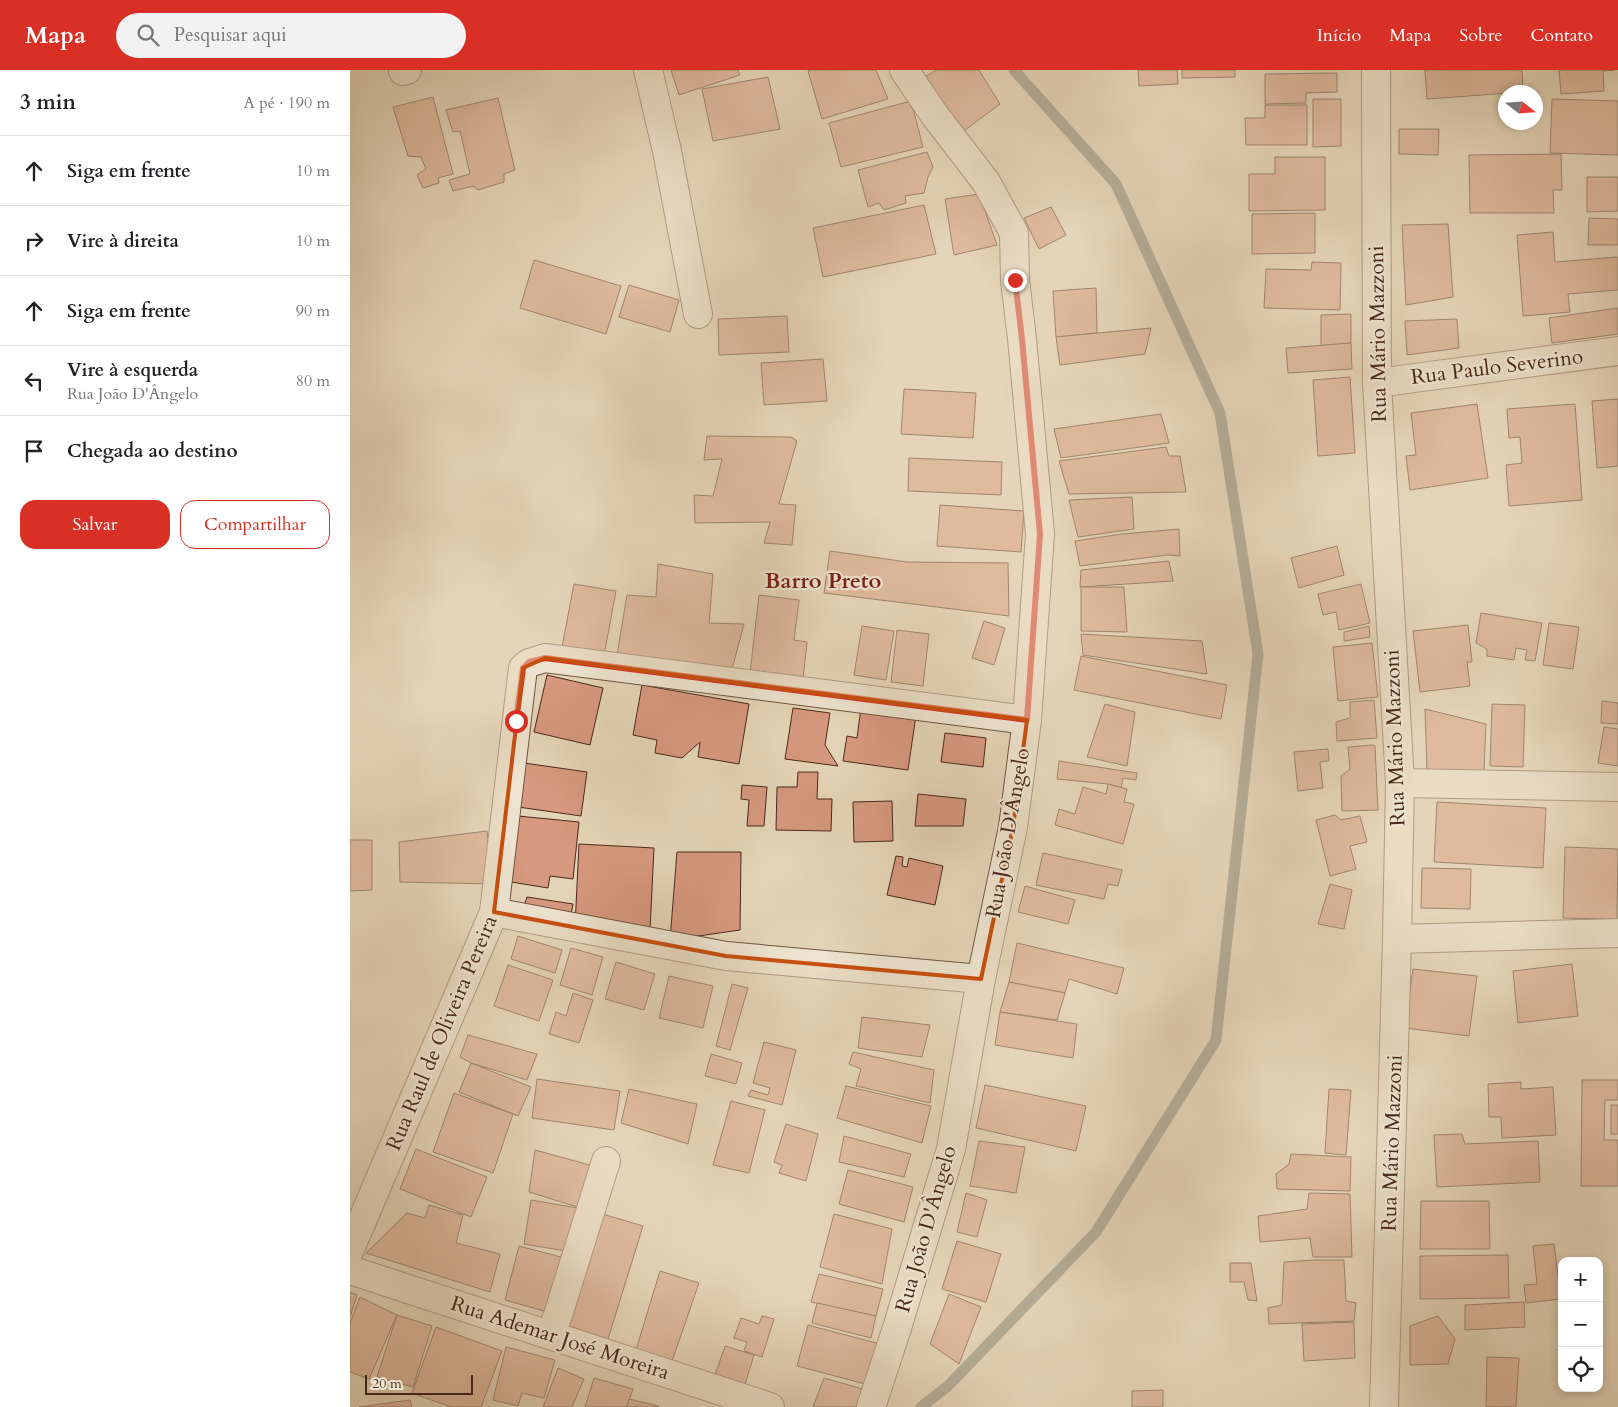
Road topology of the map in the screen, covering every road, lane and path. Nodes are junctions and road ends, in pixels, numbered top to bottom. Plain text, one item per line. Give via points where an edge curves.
1 (648, 70) edge
2 (904, 70) edge
3 (1376, 70) edge
4 (698, 314) dead end
5 (1618, 351) edge
6 (1377, 382) junction
7 (1027, 720) junction
8 (1400, 783) junction
9 (1618, 787) edge
10 (494, 912) junction
11 (1618, 933) edge
12 (1397, 939) junction
13 (981, 979) junction
14 (606, 1161) dead end
15 (350, 1249) edge
16 (350, 1270) edge
17 (550, 1335) junction
18 (770, 1407) edge
19 (872, 1407) edge
20 (1384, 1407) edge

1 - 4 street
2 - 7 street, Rua João D'Ângelo via 986,182 1014,233 1015,280 1040,534
3 - 6 street, Rua Mário Mazzoni
5 - 6 street, Rua Paulo Severino
6 - 8 street, Rua Mário Mazzoni
7 - 10 street, Rua Raul de Oliveira Pereira via 545,658 529,662 523,668
7 - 13 street, Rua João D'Ângelo via 1012,827
8 - 9 street
8 - 12 street, Rua Mário Mazzoni
10 - 13 street via 726,956
10 - 15 street, Rua Raul de Oliveira Pereira
11 - 12 street
12 - 20 street, Rua Mário Mazzoni
13 - 19 street, Rua João D'Ângelo via 951,1149
14 - 17 street
16 - 17 street, Rua Ademar José Moreira
17 - 18 street, Rua Ademar José Moreira

